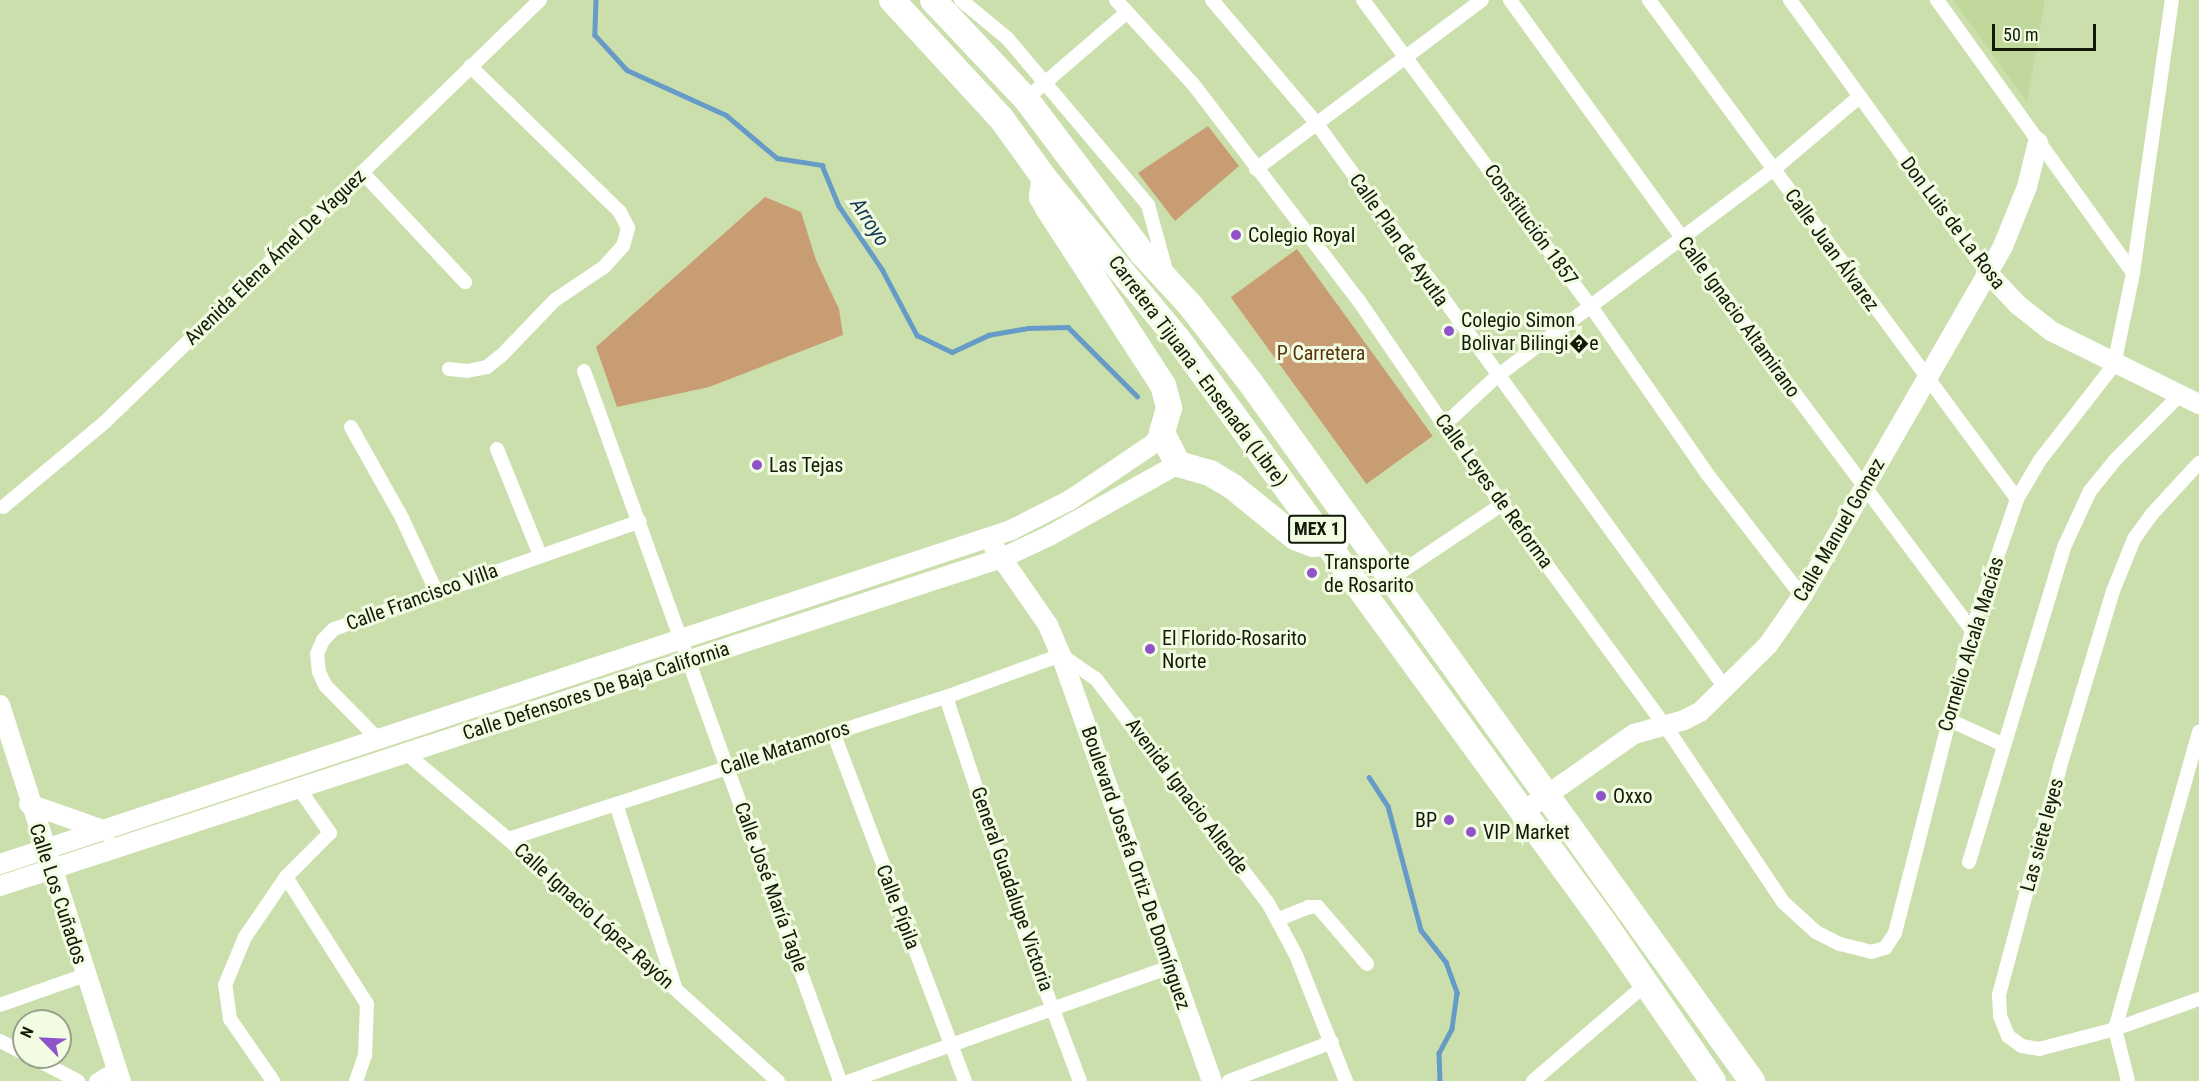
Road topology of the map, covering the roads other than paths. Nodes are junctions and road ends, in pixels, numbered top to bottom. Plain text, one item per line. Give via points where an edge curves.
1 (540, 0) edge
2 (892, 0) edge
3 (933, 0) edge
4 (961, 0) edge
5 (1116, 0) edge
6 (1212, 0) edge
7 (1363, 0) edge
8 (1482, 0) edge
9 (1510, 0) edge
10 (1649, 0) edge
11 (1790, 0) edge
12 (1937, 0) edge
13 (2172, 0) edge
14 (1127, 12) junction
15 (1406, 56) junction
16 (470, 66) junction
17 (1046, 82) junction
18 (1859, 97) junction
19 (1026, 99) junction
20 (1317, 124) junction
21 (2038, 142) junction
22 (1256, 169) junction
23 (1773, 170) junction
24 (362, 172) junction
25 (1045, 179) junction
26 (1680, 237) junction
27 (1143, 254) junction
28 (1986, 271) junction
29 (2133, 273) junction
30 (465, 282) dead end
31 (1169, 282) junction
32 (1592, 308) junction
33 (2114, 365) junction
34 (449, 369) dead end
35 (584, 371) dead end
36 (1496, 377) junction
37 (1927, 378) junction
38 (2179, 396) junction
39 (2199, 404) edge
40 (1444, 425) junction
41 (351, 427) dead end
42 (1162, 433) junction
43 (497, 449) dead end
44 (2199, 463) edge
45 (1178, 464) junction
46 (1864, 488) junction
47 (2017, 499) junction
48 (1504, 503) junction
49 (3, 507) dead end
50 (640, 520) junction
51 (987, 538) junction
52 (1329, 544) junction
53 (540, 555) junction
54 (1002, 558) junction
55 (1392, 578) junction
56 (436, 591) junction
57 (1802, 596) junction
58 (795, 603) junction
59 (803, 623) junction
60 (1972, 630) junction
61 (682, 638) junction
62 (1438, 642) junction
63 (1061, 655) junction
64 (690, 660) junction
65 (1726, 689) junction
66 (946, 697) junction
67 (0, 705) edge
68 (1947, 718) junction
69 (1664, 724) junction
70 (400, 730) junction
71 (833, 732) junction
72 (2199, 732) edge
73 (377, 738) junction
74 (2002, 744) junction
75 (6, 754) edge
76 (407, 754) junction
77 (728, 767) junction
78 (300, 790) junction
79 (1547, 792) junction
80 (30, 804) junction
81 (616, 804) junction
82 (1522, 812) junction
83 (106, 831) junction
84 (508, 839) junction
85 (45, 851) junction
86 (1969, 862) dead end
87 (0, 864) edge
88 (52, 872) junction
89 (286, 877) junction
90 (0, 886) edge
91 (1279, 919) junction
92 (1885, 948) joint
93 (1367, 964) dead end
94 (1170, 967) junction
95 (85, 975) junction
96 (1646, 984) junction
97 (677, 992) junction
98 (2199, 999) edge
99 (0, 1005) edge
100 (1054, 1008) junction
101 (2115, 1029) junction
102 (1332, 1042) junction
103 (952, 1044) junction
104 (55, 1069) edge
105 (119, 1075) edge
106 (78, 1081) edge
107 (96, 1081) edge
108 (273, 1081) edge
109 (356, 1081) edge
110 (778, 1081) edge
111 (840, 1081) edge
112 (850, 1081) edge
113 (964, 1081) edge
114 (1080, 1081) edge
115 (1212, 1081) edge
116 (1229, 1081) edge
117 (1346, 1081) edge
118 (1533, 1081) edge
119 (1713, 1081) edge
120 (1752, 1081) edge
121 (2128, 1081) edge

1 - 16 street, Avenida Elena Ámel De Yaguez
2 - 25 highway, Carretera Tijuana - Ensenada (Libre) / MEX 1 via 1001,118
3 - 19 highway, Carretera Tijuana - Ensenada (Libre) / MEX 1
4 - 17 street via 1006,38
5 - 14 street, Calle Leyes de Reforma
6 - 20 street, Calle Plan de Ayutla
7 - 15 street, Constitución 1857
8 - 15 street
9 - 26 street, Calle Ignacio Altamirano
10 - 23 street, Calle Juan Álvarez
11 - 18 street, Don Luis de La Rosa
12 - 21 street
13 - 29 street
14 - 17 street
14 - 22 street, Calle Leyes de Reforma via 1193,84
15 - 20 street
15 - 32 street, Constitución 1857
16 - 24 street, Avenida Elena Ámel De Yaguez
16 - 34 street via 621,212 628,228 623,246 604,267 555,300 487,367
17 - 19 street
17 - 31 street via 1148,205 1157,226
18 - 23 street
18 - 28 street, Don Luis de La Rosa
19 - 27 highway, Carretera Tijuana - Ensenada (Libre) / MEX 1
20 - 22 street
20 - 36 street, Calle Plan de Ayutla
21 - 28 main road, Calle Manuel Gomez via 2014,221
21 - 29 street
22 - 40 street, Calle Leyes de Reforma via 1359,301
23 - 26 street
23 - 37 street, Calle Juan Álvarez
24 - 30 street
24 - 49 street, Avenida Elena Ámel De Yaguez via 105,422
25 - 27 highway via 1053,173 1070,179 1120,243 1131,253
25 - 42 highway via 1041,188 1048,208 1162,385 1169,408
25 - 52 highway, Carretera Tijuana - Ensenada (Libre) / MEX 1 via 1177,338
26 - 32 street
26 - 46 street, Calle Ignacio Altamirano
27 - 31 highway, Carretera Tijuana - Ensenada (Libre) / MEX 1
28 - 33 main road, Don Luis de La Rosa via 2050,331
28 - 37 main road, Calle Manuel Gomez
29 - 33 street
31 - 55 highway, Carretera Tijuana - Ensenada (Libre) / MEX 1 via 1250,382
32 - 36 street
32 - 57 street, Constitución 1857 via 1708,475
33 - 38 main road, Don Luis de La Rosa
33 - 47 street, Cornelio Alcala Macías via 2040,460
35 - 50 street
36 - 40 street
36 - 65 street, Calle Plan de Ayutla
37 - 46 main road, Calle Manuel Gomez
37 - 47 street, Calle Juan Álvarez
38 - 39 main road, Don Luis de La Rosa
38 - 74 street via 2090,491 2049,591
40 - 48 street, Calle Leyes de Reforma
41 - 56 street via 402,518
42 - 45 highway
42 - 51 main road, Calle Defensores De Baja California via 1153,444 1070,500
43 - 53 street
44 - 101 street, Las siete leyes via 2134,539 2113,591 1999,994 2000,1016 2008,1035 2022,1046 2039,1049
45 - 52 highway via 1210,473 1233,487 1295,537 1313,544
45 - 54 main road, Calle Defensores De Baja California
46 - 57 main road, Calle Manuel Gomez
46 - 60 street, Calle Ignacio Altamirano
47 - 60 street, Cornelio Alcala Macías
48 - 55 street
48 - 69 street, Calle Leyes de Reforma
50 - 53 street, Calle Francisco Villa
50 - 61 street
51 - 54 main road
51 - 58 main road, Calle Defensores De Baja California
52 - 62 highway via 1336,540 1349,548 1414,634
52 - 82 highway, Carretera Tijuana - Ensenada (Libre) / MEX 1
53 - 56 street, Calle Francisco Villa
54 - 59 main road, Calle Defensores De Baja California
54 - 63 main road via 1048,625
55 - 62 highway, Carretera Tijuana - Ensenada (Libre) / MEX 1
56 - 73 street, Calle Francisco Villa via 348,621 323,640 317,654 325,685
57 - 65 main road, Calle Manuel Gomez via 1768,645
58 - 59 main road
58 - 61 main road, Calle Defensores De Baja California
59 - 64 main road, Calle Defensores De Baja California
60 - 68 street, Cornelio Alcala Macías
61 - 64 street
61 - 70 main road, Calle Defensores De Baja California
62 - 79 highway, Carretera Tijuana - Ensenada (Libre) / MEX 1
63 - 66 street, Calle Matamoros
63 - 91 street, Avenida Ignacio Allende via 1086,669 1124,714
63 - 94 main road, Boulevard Josefa Ortiz De Domínguez
64 - 76 main road, Calle Defensores De Baja California
64 - 77 street, Calle José María Tagle
65 - 69 main road, Calle Manuel Gomez via 1700,712
66 - 71 street, Calle Matamoros
66 - 100 street, General Guadalupe Victoria via 1025,935
67 - 75 main road, Calle Los Cuñados
68 - 74 street
68 - 92 street, Cornelio Alcala Macías via 1895,933
69 - 79 main road, Calle Manuel Gomez via 1634,734
69 - 92 street, Calle Leyes de Reforma via 1795,915 1840,944 1871,951
70 - 73 main road, Calle Defensores De Baja California
70 - 76 main road
71 - 77 street, Calle Matamoros
71 - 103 street, Calle Pípila
72 - 101 street
73 - 83 main road, Calle Defensores De Baja California
74 - 86 street
75 - 80 main road, Calle Los Cuñados
76 - 78 main road, Calle Defensores De Baja California
76 - 84 street, Calle Ignacio López Rayón
77 - 81 street, Calle Matamoros
77 - 111 street, Calle José María Tagle
78 - 88 main road, Calle Defensores De Baja California
78 - 89 street via 330,833
79 - 82 main road, Calle Manuel Gomez
79 - 120 highway, Carretera Tijuana - Ensenada (Libre) / MEX 1
80 - 83 main road
80 - 85 main road, Calle Los Cuñados
81 - 84 street, Calle Matamoros
81 - 97 street
82 - 96 highway, Carretera Tijuana - Ensenada (Libre) / MEX 1
83 - 85 main road, Calle Defensores De Baja California
84 - 97 street, Calle Ignacio López Rayón
85 - 87 main road, Calle Defensores De Baja California
85 - 88 main road, Calle Los Cuñados
88 - 90 main road, Calle Defensores De Baja California
88 - 95 main road, Calle Los Cuñados
89 - 108 street via 245,937 225,985 230,1019
89 - 109 street via 367,1004 365,1055
91 - 93 street via 1318,907
91 - 102 street, Avenida Ignacio Allende
94 - 100 street
94 - 115 main road, Boulevard Josefa Ortiz De Domínguez
95 - 99 street
95 - 105 main road, Calle Los Cuñados
96 - 118 street
96 - 119 highway, Carretera Tijuana - Ensenada (Libre) / MEX 1
97 - 110 street, Calle Ignacio López Rayón
98 - 101 street, Las siete leyes
100 - 103 street
100 - 114 street, General Guadalupe Victoria
101 - 121 street
102 - 116 street
102 - 117 street, Avenida Ignacio Allende
103 - 112 street
103 - 113 street, Calle Pípila
104 - 106 street
105 - 107 street

